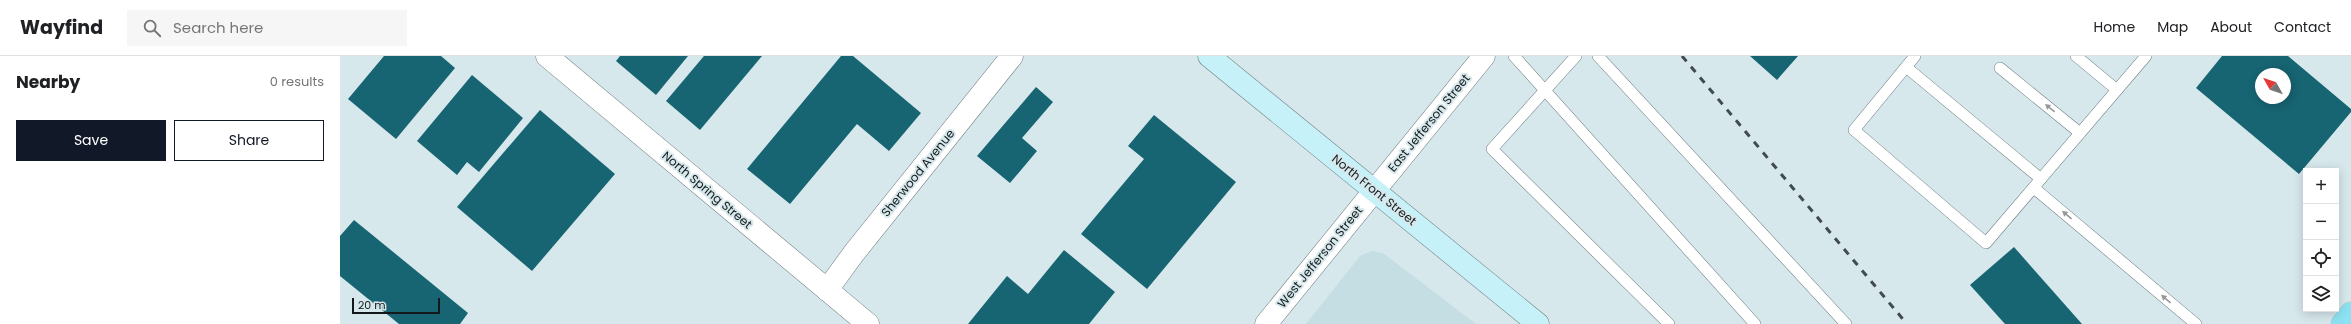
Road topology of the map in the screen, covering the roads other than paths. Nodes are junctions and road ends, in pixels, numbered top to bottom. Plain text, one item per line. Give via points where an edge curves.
1 (547, 56) edge
2 (1012, 56) edge
3 (1209, 56) edge
4 (1484, 56) edge
5 (1514, 56) edge
6 (1576, 56) edge
7 (1598, 56) edge
8 (1915, 56) edge
9 (2076, 56) edge
10 (2146, 56) edge
11 (1906, 67) junction
12 (2000, 68) dead end
13 (1545, 90) junction
14 (2117, 90) junction
15 (2080, 133) junction
16 (2037, 183) junction
17 (1374, 190) junction
18 (827, 290) junction
19 (868, 324) edge
20 (1266, 324) edge
21 (1538, 324) edge
22 (1669, 324) edge
23 (1755, 324) edge
24 (1846, 324) edge
25 (2196, 324) edge

1 - 18 street, North Spring Street
2 - 18 street, Sherwood Avenue
3 - 17 street, North Front Street
4 - 17 street, East Jefferson Street
5 - 13 lane
6 - 13 lane
7 - 24 lane
8 - 11 lane
9 - 14 lane
10 - 14 lane
11 - 16 lane
11 - 16 lane via 1854,130 1986,243
15 -> 12 lane
13 - 22 lane via 1492,149
13 - 23 lane
14 - 15 lane
15 - 16 lane
25 -> 16 lane
17 - 20 street, West Jefferson Street
17 - 21 street, North Front Street
18 - 19 street, North Spring Street

